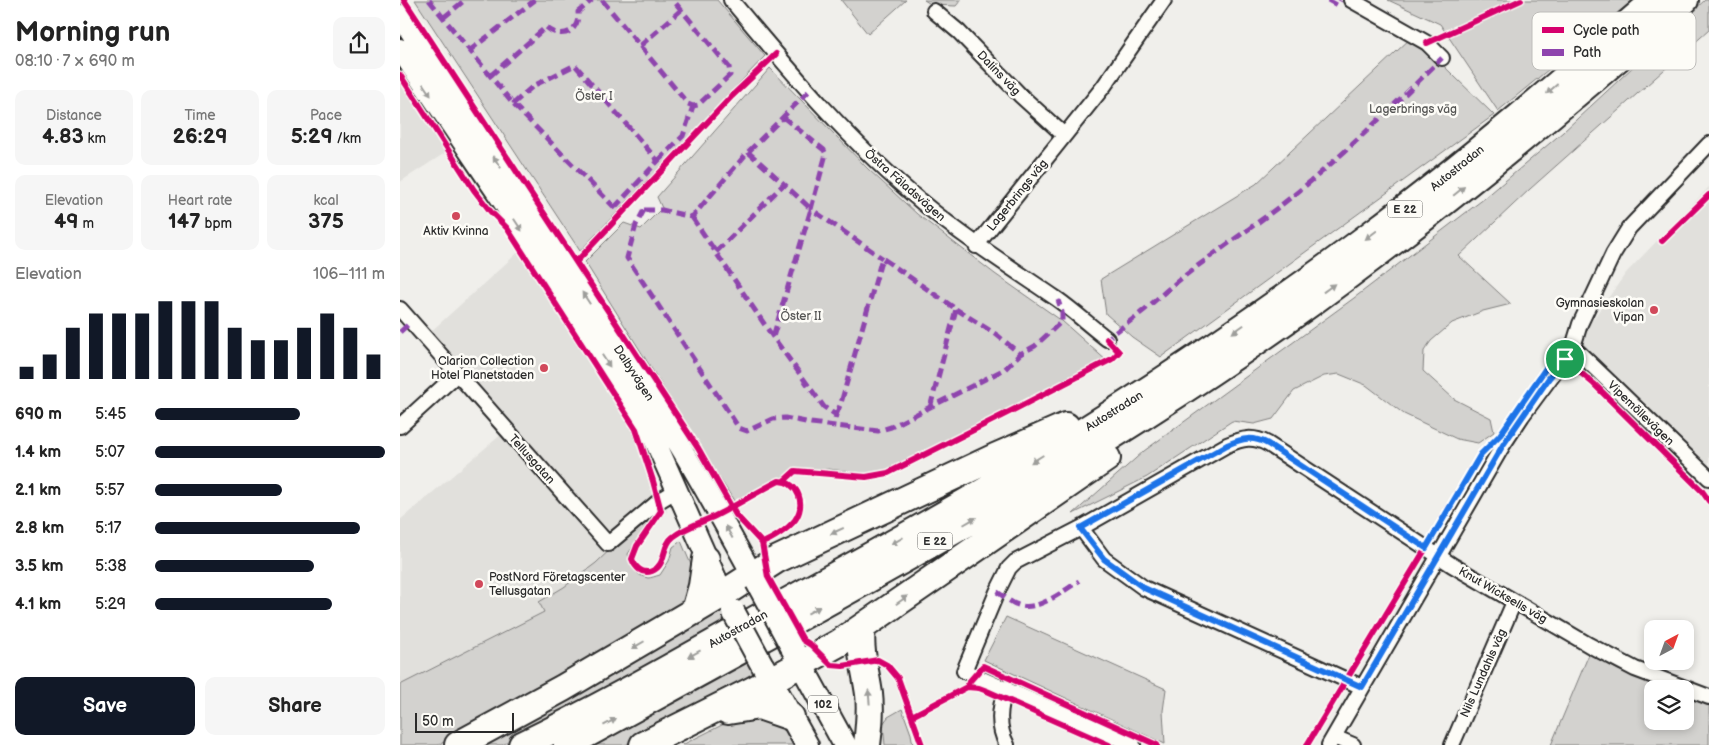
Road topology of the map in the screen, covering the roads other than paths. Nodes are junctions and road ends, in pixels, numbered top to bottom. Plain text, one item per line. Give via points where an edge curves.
1 (731, 0) edge
2 (1164, 0) edge
3 (1351, 0) edge
4 (1655, 0) edge
5 (1685, 0) edge
6 (934, 11) dead end
7 (1641, 12) edge
8 (1671, 12) edge
9 (400, 15) edge
10 (400, 49) edge
11 (1442, 58) dead end
12 (1575, 70) edge
13 (1605, 70) edge
14 (1064, 135) junction
15 (1709, 144) edge
16 (976, 246) junction
17 (400, 309) edge
18 (1290, 318) junction
19 (1107, 339) dead end
20 (1573, 347) junction
21 (457, 374) junction
22 (1138, 397) junction
23 (400, 426) edge
24 (1709, 478) edge
25 (677, 490) junction
26 (1080, 528) junction
27 (1438, 556) junction
28 (706, 559) junction
29 (755, 578) junction
30 (1514, 602) junction
31 (728, 603) junction
32 (695, 611) junction
33 (862, 628) junction
34 (797, 656) junction
35 (766, 671) junction
36 (1362, 687) junction
37 (1006, 688) junction
38 (1709, 696) edge
39 (791, 717) junction
40 (695, 719) junction
41 (1332, 741) edge
42 (458, 745) edge
43 (522, 745) edge
44 (567, 745) edge
45 (643, 745) edge
46 (807, 745) edge
47 (845, 745) edge
48 (867, 745) edge
49 (1007, 745) edge
50 (1133, 745) edge
51 (1353, 745) edge
52 (1452, 745) edge

1 - 16 street, Östra Fäladsvägen via 842,129 923,204
2 - 14 street, Lagerbrings väg via 1104,86
3 - 11 street via 1427,43
4 -> 7 highway, Autostradan / E 22
8 -> 5 highway, Autostradan / E 22
6 - 14 street, Dalins väg
29 -> 9 main road, Dalbyvägen via 641,384
10 -> 25 main road, Dalbyvägen via 630,398 652,434
12 -> 22 highway, Autostradan / E 22 via 1527,112 1370,235
18 -> 13 highway, Autostradan / E 22 via 1445,202
14 - 16 street, Lagerbrings väg
15 - 20 street via 1629,228 1580,324
16 - 19 street, Östra Fäladsvägen via 1058,300
17 - 21 street, Tellusgatan
33 -> 18 highway via 1146,431
44 -> 18 highway, Autostradan / E 22 via 1015,495 1124,428
20 - 24 street, Vipemöllevägen
20 - 27 street via 1503,445
21 - 23 street
21 - 25 street, Tellusgatan via 608,544
22 -> 29 highway via 995,457 776,560
22 -> 43 highway, Autostradan / E 22 via 1005,479 853,566
25 - 28 main road, Dalbyvägen
26 - 27 street, Knut Wicksells väg via 1227,445 1254,438
26 - 36 street via 1104,559 1144,588
26 - 37 street, Knut Wicksells väg via 1009,568 964,670
27 - 30 street, Knut Wicksells väg
27 - 36 street
28 - 31 main road, Dalbyvägen
28 - 32 highway
29 - 31 highway
29 - 34 main road, Dalbyvägen / 102, bridge
30 - 38 street, Knut Wicksells väg via 1614,659
30 - 52 street, Nils Lundahls väg
31 - 32 highway
31 - 35 main road, Dalbyvägen / 102, bridge
32 -> 42 highway
33 - 34 highway
48 -> 33 highway via 870,718 860,642
34 - 35 highway
34 - 47 main road, Dalbyvägen / 102
35 - 39 main road, Dalbyvägen / 102
35 - 40 highway
36 - 41 street
37 - 49 street via 1000,723
37 - 50 street
39 - 40 highway via 768,708 751,706
39 - 46 main road, Dalbyvägen / 102
40 - 45 highway
41 - 51 street

